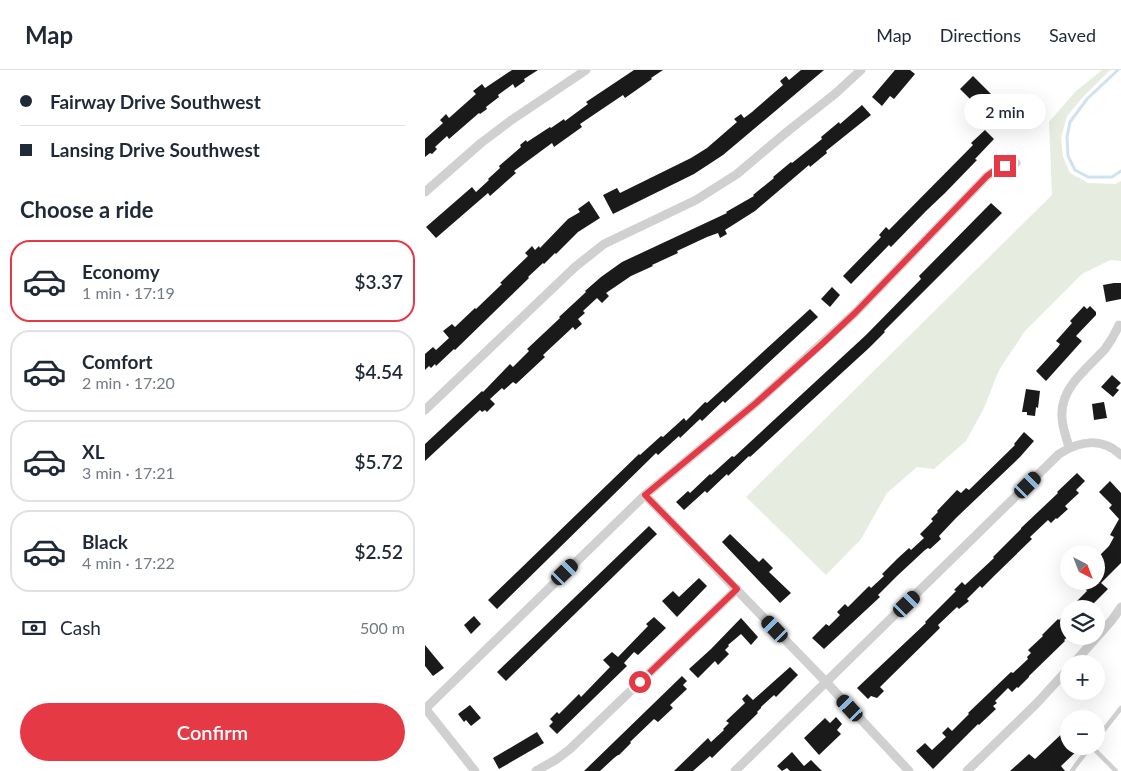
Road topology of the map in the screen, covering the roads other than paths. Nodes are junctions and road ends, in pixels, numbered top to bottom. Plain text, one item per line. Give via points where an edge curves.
1 (586, 70) edge
2 (861, 70) edge
3 (1016, 163) dead end
4 (425, 192) edge
5 (1119, 325) dead end
6 (425, 410) edge
7 (1069, 447) junction
8 (1121, 455) edge
9 (645, 495) junction
10 (737, 589) junction
11 (1121, 607) edge
12 (1081, 655) edge
13 (1060, 678) edge
14 (826, 682) junction
15 (1121, 708) edge
16 (425, 709) edge
17 (1105, 728) edge
18 (1083, 755) edge
19 (1100, 755) edge
20 (475, 771) edge
21 (536, 771) edge
22 (735, 771) edge
23 (909, 771) edge
24 (967, 771) edge
25 (1072, 771) edge
26 (1116, 771) edge

1 - 4 street via 510,121
2 - 6 street via 737,174 696,200 592,252
3 - 9 street via 987,176 822,344
5 - 7 street via 1113,338 1063,400 1062,420
7 - 8 street via 1099,443
7 - 14 street
9 - 10 street
9 - 16 street
10 - 14 street
10 - 21 street via 570,749
11 - 12 street
13 - 24 street
14 - 22 street
14 - 23 street
15 - 17 lane
16 - 20 street
18 - 25 lane
19 - 26 lane

